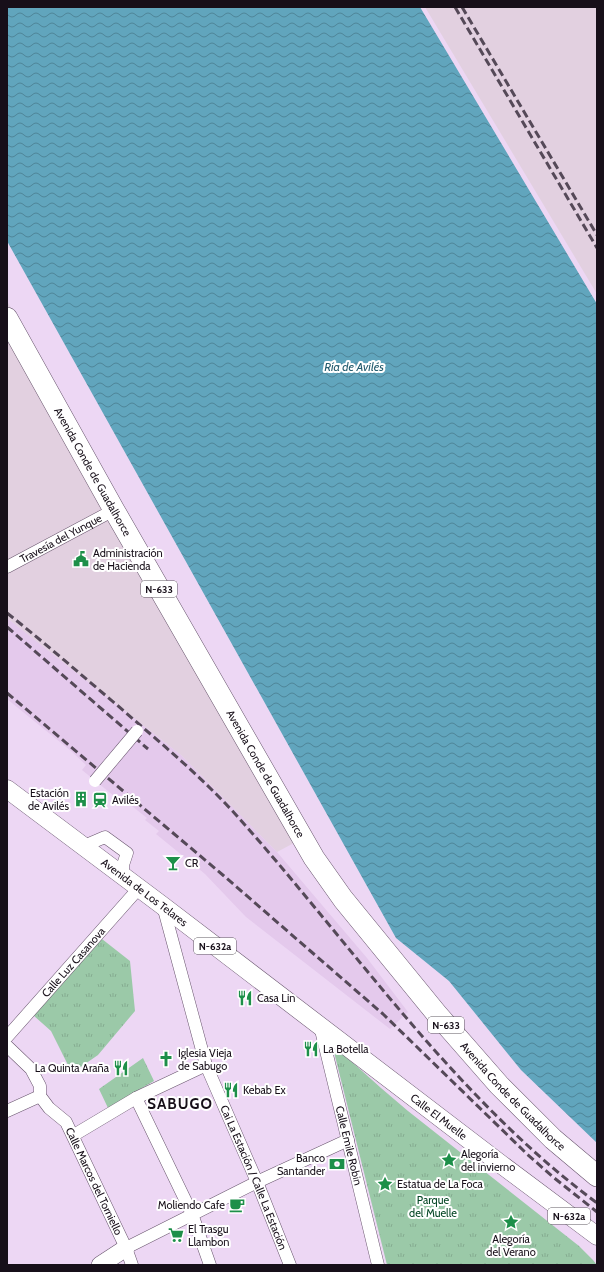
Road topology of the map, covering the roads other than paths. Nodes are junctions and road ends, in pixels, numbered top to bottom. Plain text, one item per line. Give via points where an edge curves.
1 (7, 318) edge
2 (114, 510) junction
3 (7, 567) edge
4 (138, 731) dead end
5 (95, 781) dead end
6 (7, 789) edge
7 (139, 888) junction
8 (163, 906) junction
9 (320, 1026) junction
10 (7, 1037) edge
11 (7, 1046) edge
12 (206, 1065) junction
13 (40, 1096) junction
14 (136, 1098) junction
15 (7, 1111) edge
16 (74, 1135) junction
17 (348, 1140) junction
18 (597, 1176) edge
19 (257, 1182) junction
20 (192, 1214) junction
21 (597, 1236) edge
22 (126, 1248) junction
23 (100, 1265) edge
24 (132, 1265) edge
25 (210, 1265) edge
26 (290, 1265) edge
27 (378, 1265) edge

1 - 2 highway, Avenida Conde de Guadalhorce / N-633
2 - 3 street, Travesía del Yunque
2 - 18 highway, Avenida Conde de Guadalhorce / N-633 via 314,858 343,898 436,1013 499,1085 553,1140
4 - 5 street, bridge
6 - 7 main road, Avenida de Los Telares / N-632a
7 - 8 main road, Avenida de Los Telares / N-632a
7 - 10 street, Calle Luz Casanova
8 - 9 main road, Avenida de Los Telares / N-632a
8 - 12 street, Cai La Estación / Calle La Estación
9 - 17 street, Calle Emile Robin
9 - 21 main road, Calle El Muelle / N-632a
11 - 13 street, Calle Marcos del Torniello via 31,1069 40,1086
12 - 14 street
12 - 19 street, Cai La Estación / Calle La Estación
13 - 15 street
13 - 16 street, Calle Marcos del Torniello via 49,1108 66,1122
14 - 16 street
14 - 20 street
16 - 22 street, Calle Marcos del Torniello
17 - 19 street
17 - 27 street, Calle Emile Robin
19 - 20 street
19 - 26 street, Cai La Estación / Calle La Estación
20 - 22 street
20 - 25 street
22 - 23 street
22 - 24 street, Calle Marcos del Torniello

